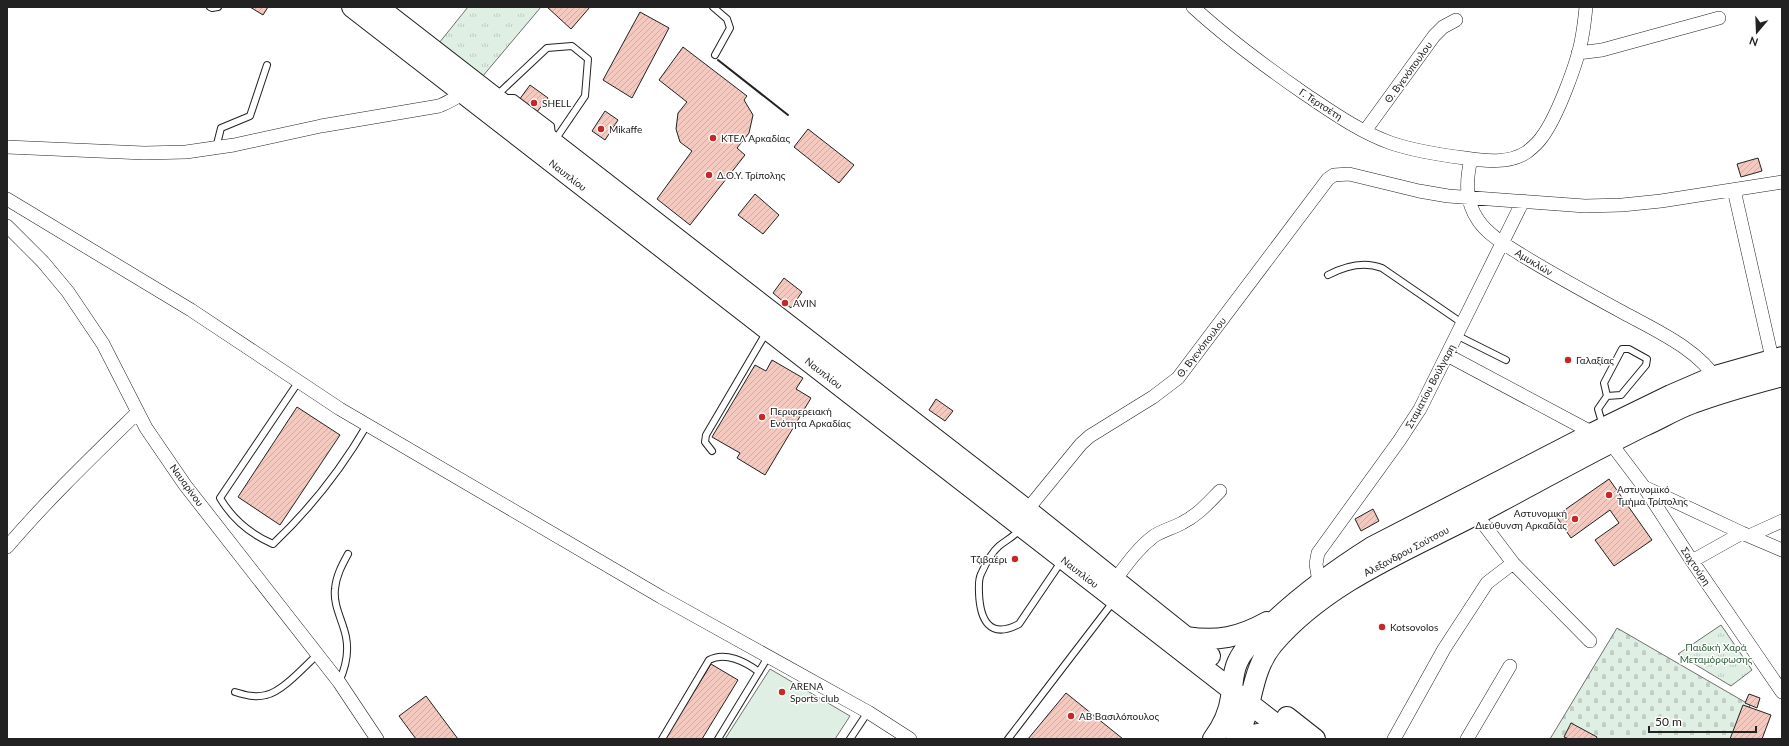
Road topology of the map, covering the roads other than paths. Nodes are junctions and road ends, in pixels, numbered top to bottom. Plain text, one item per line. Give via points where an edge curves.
1 (210, 7) edge
2 (218, 7) edge
3 (352, 7) edge
4 (378, 7) edge
5 (713, 7) edge
6 (1193, 7) edge
7 (1586, 7) edge
8 (1719, 18) dead end
9 (1456, 20) dead end
10 (1578, 53) junction
11 (715, 55) dead end
12 (267, 65) dead end
13 (468, 87) junction
14 (494, 98) junction
15 (1365, 131) junction
16 (553, 143) junction
17 (7, 147) edge
18 (216, 148) junction
19 (1471, 159) junction
20 (1782, 182) edge
21 (1734, 190) junction
22 (1469, 198) junction
23 (7, 199) edge
24 (1523, 202) junction
25 (7, 226) edge
26 (1502, 242) junction
27 (1328, 276) dead end
28 (1459, 329) junction
29 (768, 330) junction
30 (1446, 355) junction
31 (1506, 360) dead end
32 (1779, 371) edge
33 (298, 381) junction
34 (1719, 384) junction
35 (1607, 396) junction
36 (138, 412) junction
37 (368, 425) junction
38 (1602, 435) junction
39 (712, 451) dead end
40 (1644, 486) junction
41 (1220, 491) dead end
42 (1476, 514) junction
43 (1024, 518) junction
44 (1782, 521) edge
45 (1746, 535) junction
46 (7, 547) edge
47 (1782, 550) edge
48 (348, 554) dead end
49 (1063, 558) junction
50 (1692, 561) junction
51 (1513, 563) junction
52 (1320, 582) junction
53 (1115, 590) junction
54 (1279, 615) junction
55 (1187, 637) junction
56 (1590, 641) dead end
57 (317, 655) junction
58 (768, 657) junction
59 (1510, 666) dead end
60 (759, 672) junction
61 (338, 682) junction
62 (1233, 682) junction
63 (235, 692) dead end
64 (1782, 692) edge
65 (1251, 696) junction
66 (868, 712) junction
67 (377, 739) edge
68 (662, 739) edge
69 (718, 739) edge
70 (850, 739) edge
71 (910, 739) edge
72 (1008, 739) edge
73 (1213, 739) edge
74 (1236, 739) edge
75 (1244, 739) edge
76 (1295, 739) edge
77 (1315, 739) edge
78 (1394, 739) edge
79 (1467, 739) edge

1 - 2 lane
3 - 13 main road, Ναυπλίου
4 - 13 main road, Ναυπλίου
5 - 11 lane via 727,19 730,28
6 - 15 street, Γ. Τερτσέτη via 1252,57 1329,110
7 - 10 street via 1583,36
8 - 10 street via 1602,50
9 - 15 street, Θ. Βγενόπουλου via 1434,36
10 - 19 street via 1557,110 1548,129 1535,145 1526,152 1508,159
12 - 18 lane via 250,116 221,128
13 - 14 main road, Ναυπλίου
13 - 18 street via 439,106 322,126
13 - 29 main road, Ναυπλίου
14 - 16 main road, Ναυπλίου
14 - 16 lane via 547,48 572,46 588,59 585,96
15 - 19 street, Γ. Τερτσέτη via 1390,142 1419,150
16 - 43 main road, Ναυπλίου via 948,446
17 - 18 street via 170,153
19 - 22 street, Αμυκλών via 1467,175
20 - 21 street
21 - 24 street via 1622,205 1585,206
21 - 32 street
22 - 24 street
22 - 26 street, Αμυκλών via 1478,220
22 - 43 street, Θ. Βγενόπουλου via 1419,191 1358,176 1341,174 1328,179 1178,378 1081,444
23 - 33 street via 191,310
24 - 26 street, Σταματίου Βούλγαρη
25 - 36 street, Ναυαρίνου via 43,262 68,292 103,344
26 - 28 street, Σταματίου Βούλγαρη
26 - 34 street, Αμυκλών via 1549,272 1663,335 1700,360
27 - 28 lane via 1356,265 1377,266
28 - 30 street, Σταματίου Βούλγαρη
28 - 31 lane
29 - 39 lane via 706,435 705,442
29 - 43 main road, Ναυπλίου
30 - 38 street, Σαχτούρη
30 - 52 street, Σταματίου Βούλγαρη via 1412,422 1318,553 1316,564
32 - 34 main road, Αλεξανδρου Σούτσου
33 - 37 street
33 - 37 lane via 220,498 232,517 250,533 273,544 320,495
34 - 38 main road, Αλεξανδρου Σούτσου via 1671,394
35 - 35 lane via 1621,395 1646,365 1647,359 1629,349 1622,349 1604,383
35 - 38 lane via 1598,409
36 - 46 street via 77,471
36 - 57 street, Ναυαρίνου via 185,485
37 - 58 street
38 - 40 street, Σαχτούρη
38 - 42 main road, Αλεξανδρου Σούτσου
38 - 52 main road, Αλεξανδρου Σούτσου via 1372,547
40 - 45 street
40 - 50 street, Σαχτούρη
41 - 53 street via 1198,513 1156,535 1138,549
42 - 51 street
42 - 65 main road, Αλεξανδρου Σούτσου via 1379,563 1313,606 1272,646 1259,666
43 - 49 main road, Ναυπλίου
43 - 49 lane via 1012,538 997,548 980,577 982,617 990,626 999,630 1019,624
43 - 53 main road, Ναυπλίου
44 - 45 street
45 - 47 street
45 - 50 street
48 - 61 lane via 334,588 347,649 344,672
49 - 53 main road, Ναυπλίου
50 - 64 street, Σαχτούρη
51 - 56 street
51 - 78 street via 1487,583 1444,649
52 - 54 main road, Αλεξανδρου Σούτσου
53 - 55 main road, Ναυπλίου
53 - 62 main road, Ναυπλίου
53 - 72 lane via 1091,629
54 - 55 main road via 1228,637 1212,640
54 - 62 main road, Αλεξανδρου Σούτσου via 1242,655
55 - 62 main road, Ναυπλίου
57 - 61 street, Ναυαρίνου
57 - 63 lane via 285,684 269,694 254,696
58 - 60 lane
58 - 66 street
59 - 79 street
60 - 68 lane via 734,659 718,657 709,660
60 - 69 lane
61 - 67 street, Ναυαρίνου
62 - 65 main road, Ναυπλίου
62 - 73 main road, Αλεξανδρου Σούτσου via 1227,713
65 - 74 main road, Αλεξανδρου Σούτσου via 1246,720
65 - 76 main road, Ναυπλίου
65 - 77 main road, Ναυπλίου
66 - 70 lane
66 - 71 street
75 - 76 main road via 1264,733

